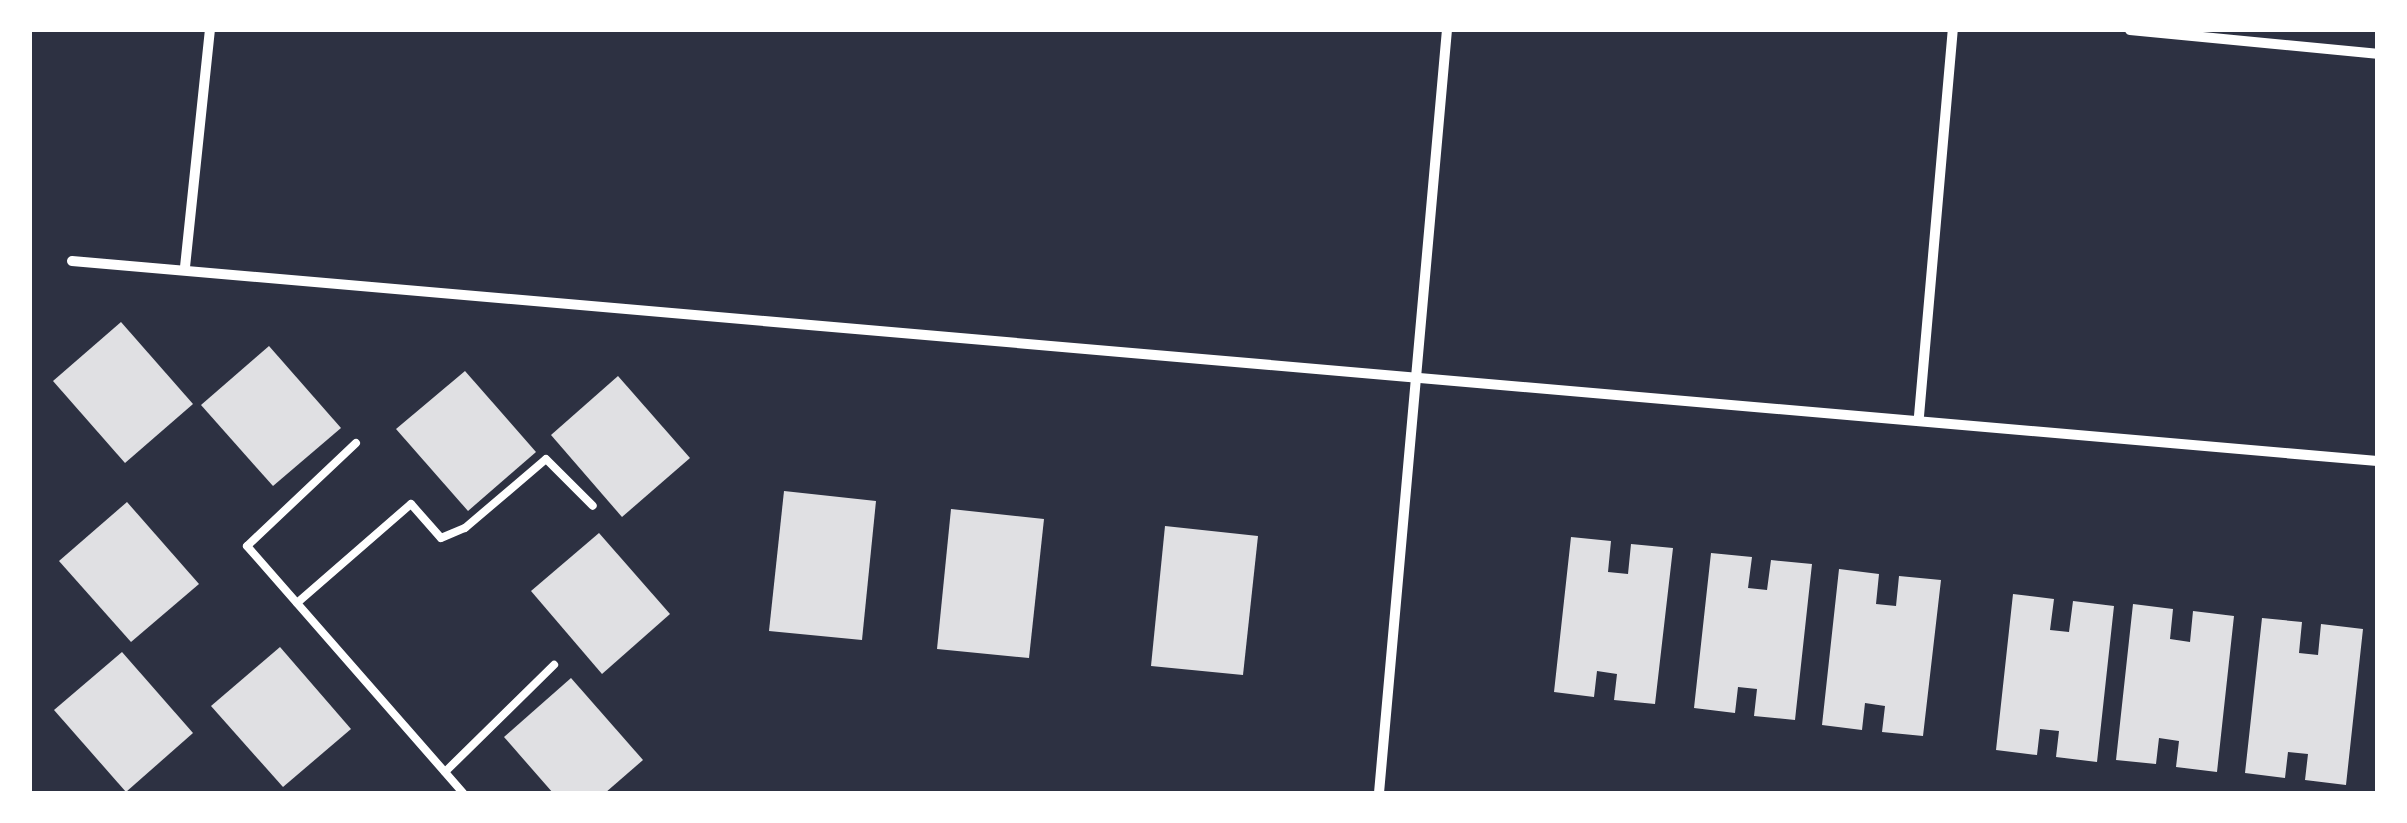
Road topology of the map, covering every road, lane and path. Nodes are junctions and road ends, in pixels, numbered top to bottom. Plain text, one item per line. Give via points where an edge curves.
1 (210, 30) edge
2 (1448, 30) edge
3 (1953, 30) edge
4 (2130, 30) edge
5 (2377, 54) edge
6 (72, 261) dead end
7 (186, 267) junction
8 (1420, 374) junction
9 (1919, 416) junction
10 (356, 443) dead end
11 (2377, 461) edge
12 (593, 506) dead end
13 (297, 603) junction
14 (554, 665) dead end
15 (444, 772) junction
16 (463, 793) edge
17 (1379, 793) edge

1 - 7 street
2 - 8 street
3 - 9 street
4 - 5 street
6 - 7 street
7 - 8 street
8 - 9 street
8 - 17 street
9 - 11 street
10 - 13 lane via 247,546
12 - 13 lane via 546,459 465,528 441,538 411,504
13 - 15 lane
14 - 15 lane
15 - 16 lane

